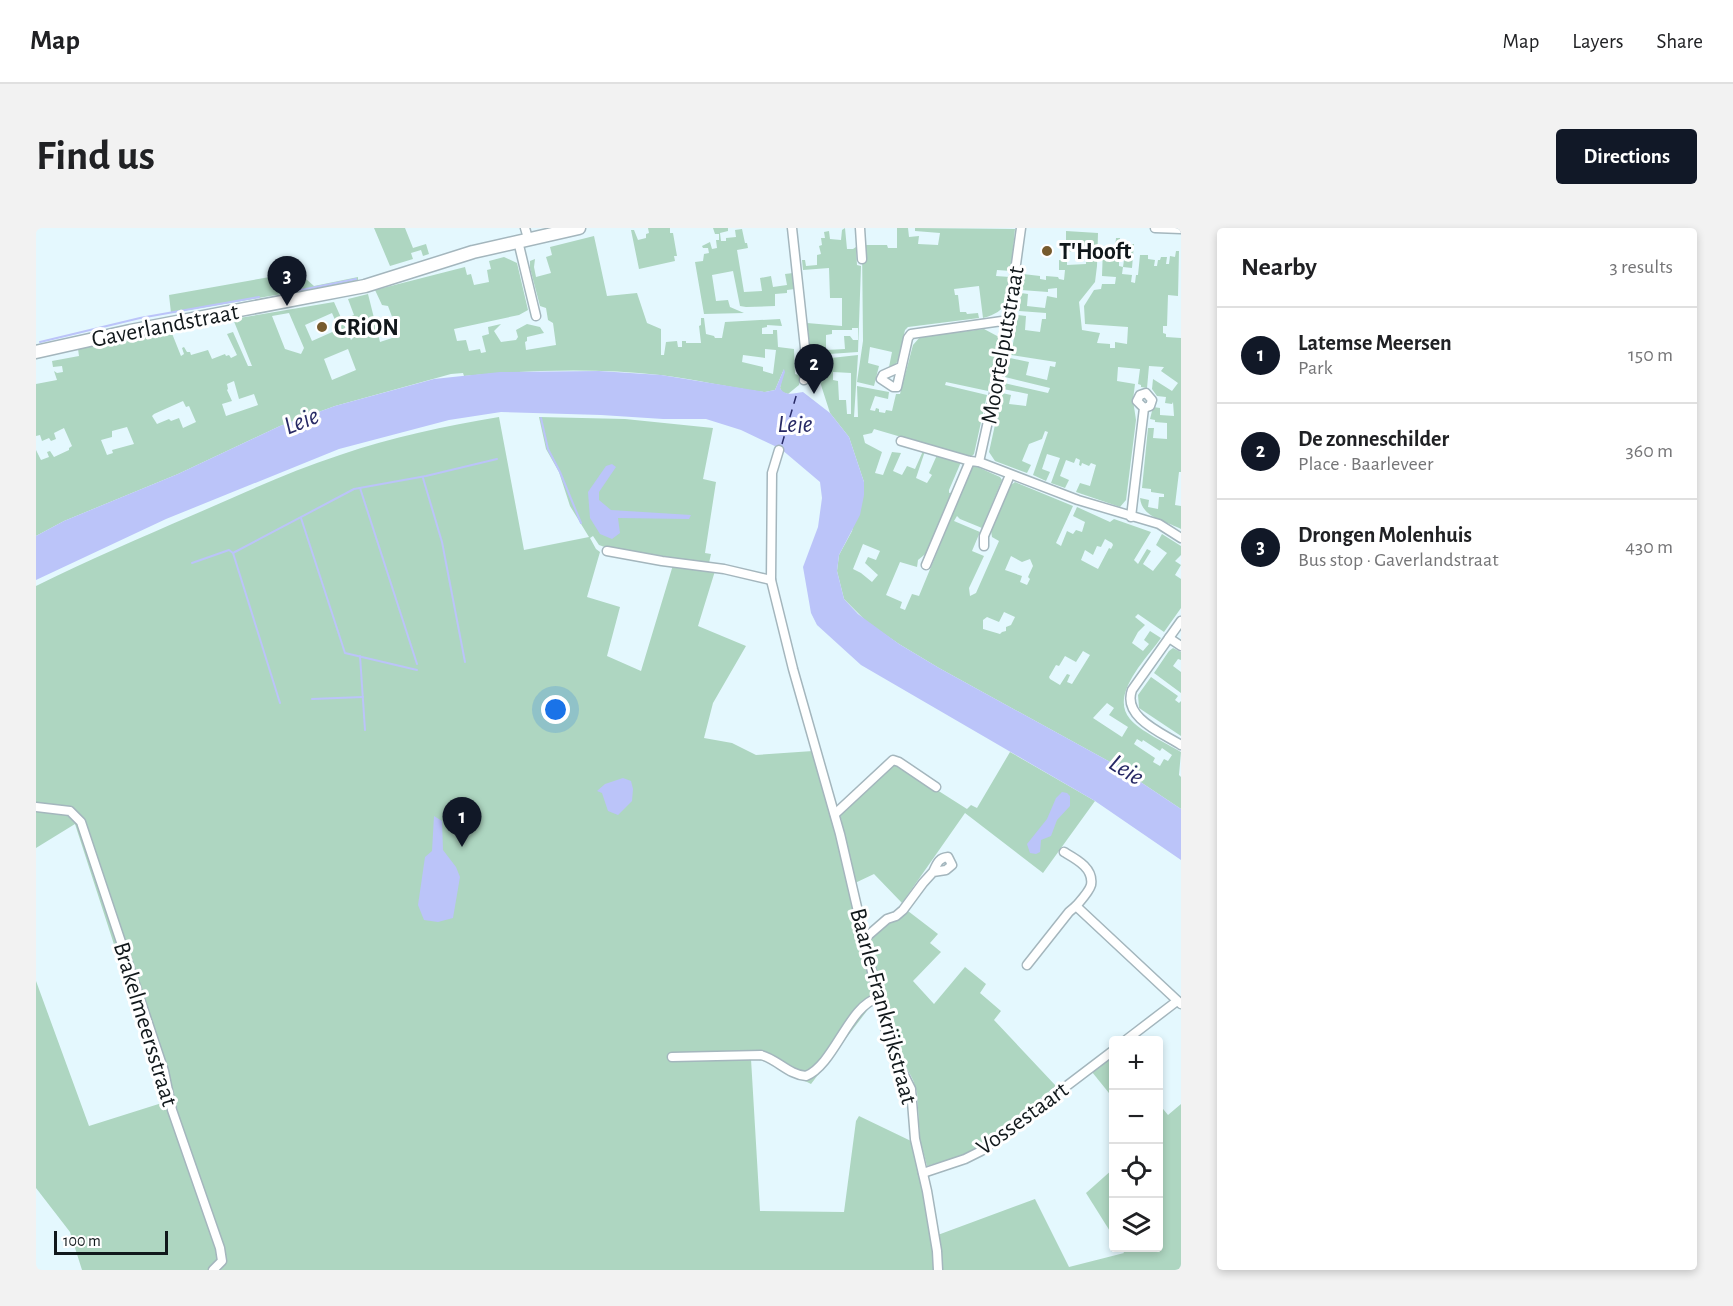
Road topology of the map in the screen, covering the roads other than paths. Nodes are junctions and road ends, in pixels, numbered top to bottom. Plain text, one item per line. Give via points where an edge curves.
1 (579, 228) edge
2 (792, 228) edge
3 (860, 228) edge
4 (1021, 228) edge
5 (1155, 228) edge
6 (1181, 229) edge
7 (524, 236) edge
8 (862, 259) dead end
9 (536, 316) dead end
10 (1009, 320) junction
11 (36, 352) edge
12 (901, 367) dead end
13 (804, 380) dead end
14 (1144, 408) dead end
15 (901, 441) dead end
16 (780, 450) dead end
17 (975, 462) junction
18 (1010, 475) junction
19 (1131, 517) junction
20 (1181, 538) edge
21 (984, 546) dead end
22 (607, 551) dead end
23 (926, 565) dead end
24 (771, 580) junction
25 (1179, 628) edge
26 (1169, 638) junction
27 (1181, 646) edge
28 (1181, 745) edge
29 (936, 787) dead end
30 (36, 807) edge
31 (835, 814) junction
32 (1064, 852) dead end
33 (933, 872) dead end
34 (1076, 906) junction
35 (864, 939) junction
36 (1027, 965) dead end
37 (878, 998) junction
38 (1179, 1003) edge
39 (1133, 1036) edge
40 (1109, 1053) edge
41 (672, 1057) dead end
42 (923, 1173) junction
43 (213, 1270) edge
44 (938, 1270) edge

1 - 7 main road, Gaverlandstraat
2 - 13 street via 806,357
3 - 8 street
4 - 10 street, Moortelputstraat
5 - 6 street
7 - 9 street
7 - 11 main road, Gaverlandstraat via 365,285
10 - 12 street via 911,334
10 - 17 street, Moortelputstraat
14 - 19 street
15 - 17 street
16 - 24 street, Baarle-Frankrijkstraat via 772,473
17 - 18 street
17 - 23 street, Moortelputstraat
18 - 19 street
18 - 21 street via 984,536
19 - 20 street via 1159,524
22 - 24 street
24 - 31 street, Baarle-Frankrijkstraat
25 - 26 street
26 - 27 street
26 - 28 street via 1132,690 1130,703 1138,717
29 - 31 street via 893,760
30 - 43 street, Brakelmeersstraat via 70,812 81,822 220,1248 222,1261
31 - 35 street, Baarle-Frankrijkstraat
32 - 34 street via 1083,863 1090,880
33 - 35 street via 903,910
34 - 36 street
34 - 38 street
35 - 37 street, Baarle-Frankrijkstraat
37 - 41 street via 864,1005 818,1068 806,1077 761,1055
37 - 42 street, Baarle-Frankrijkstraat via 889,1045 911,1089 915,1139
38 - 39 street
40 - 42 street, Vossestaart via 981,1151
42 - 44 street, Baarle-Frankrijkstraat

